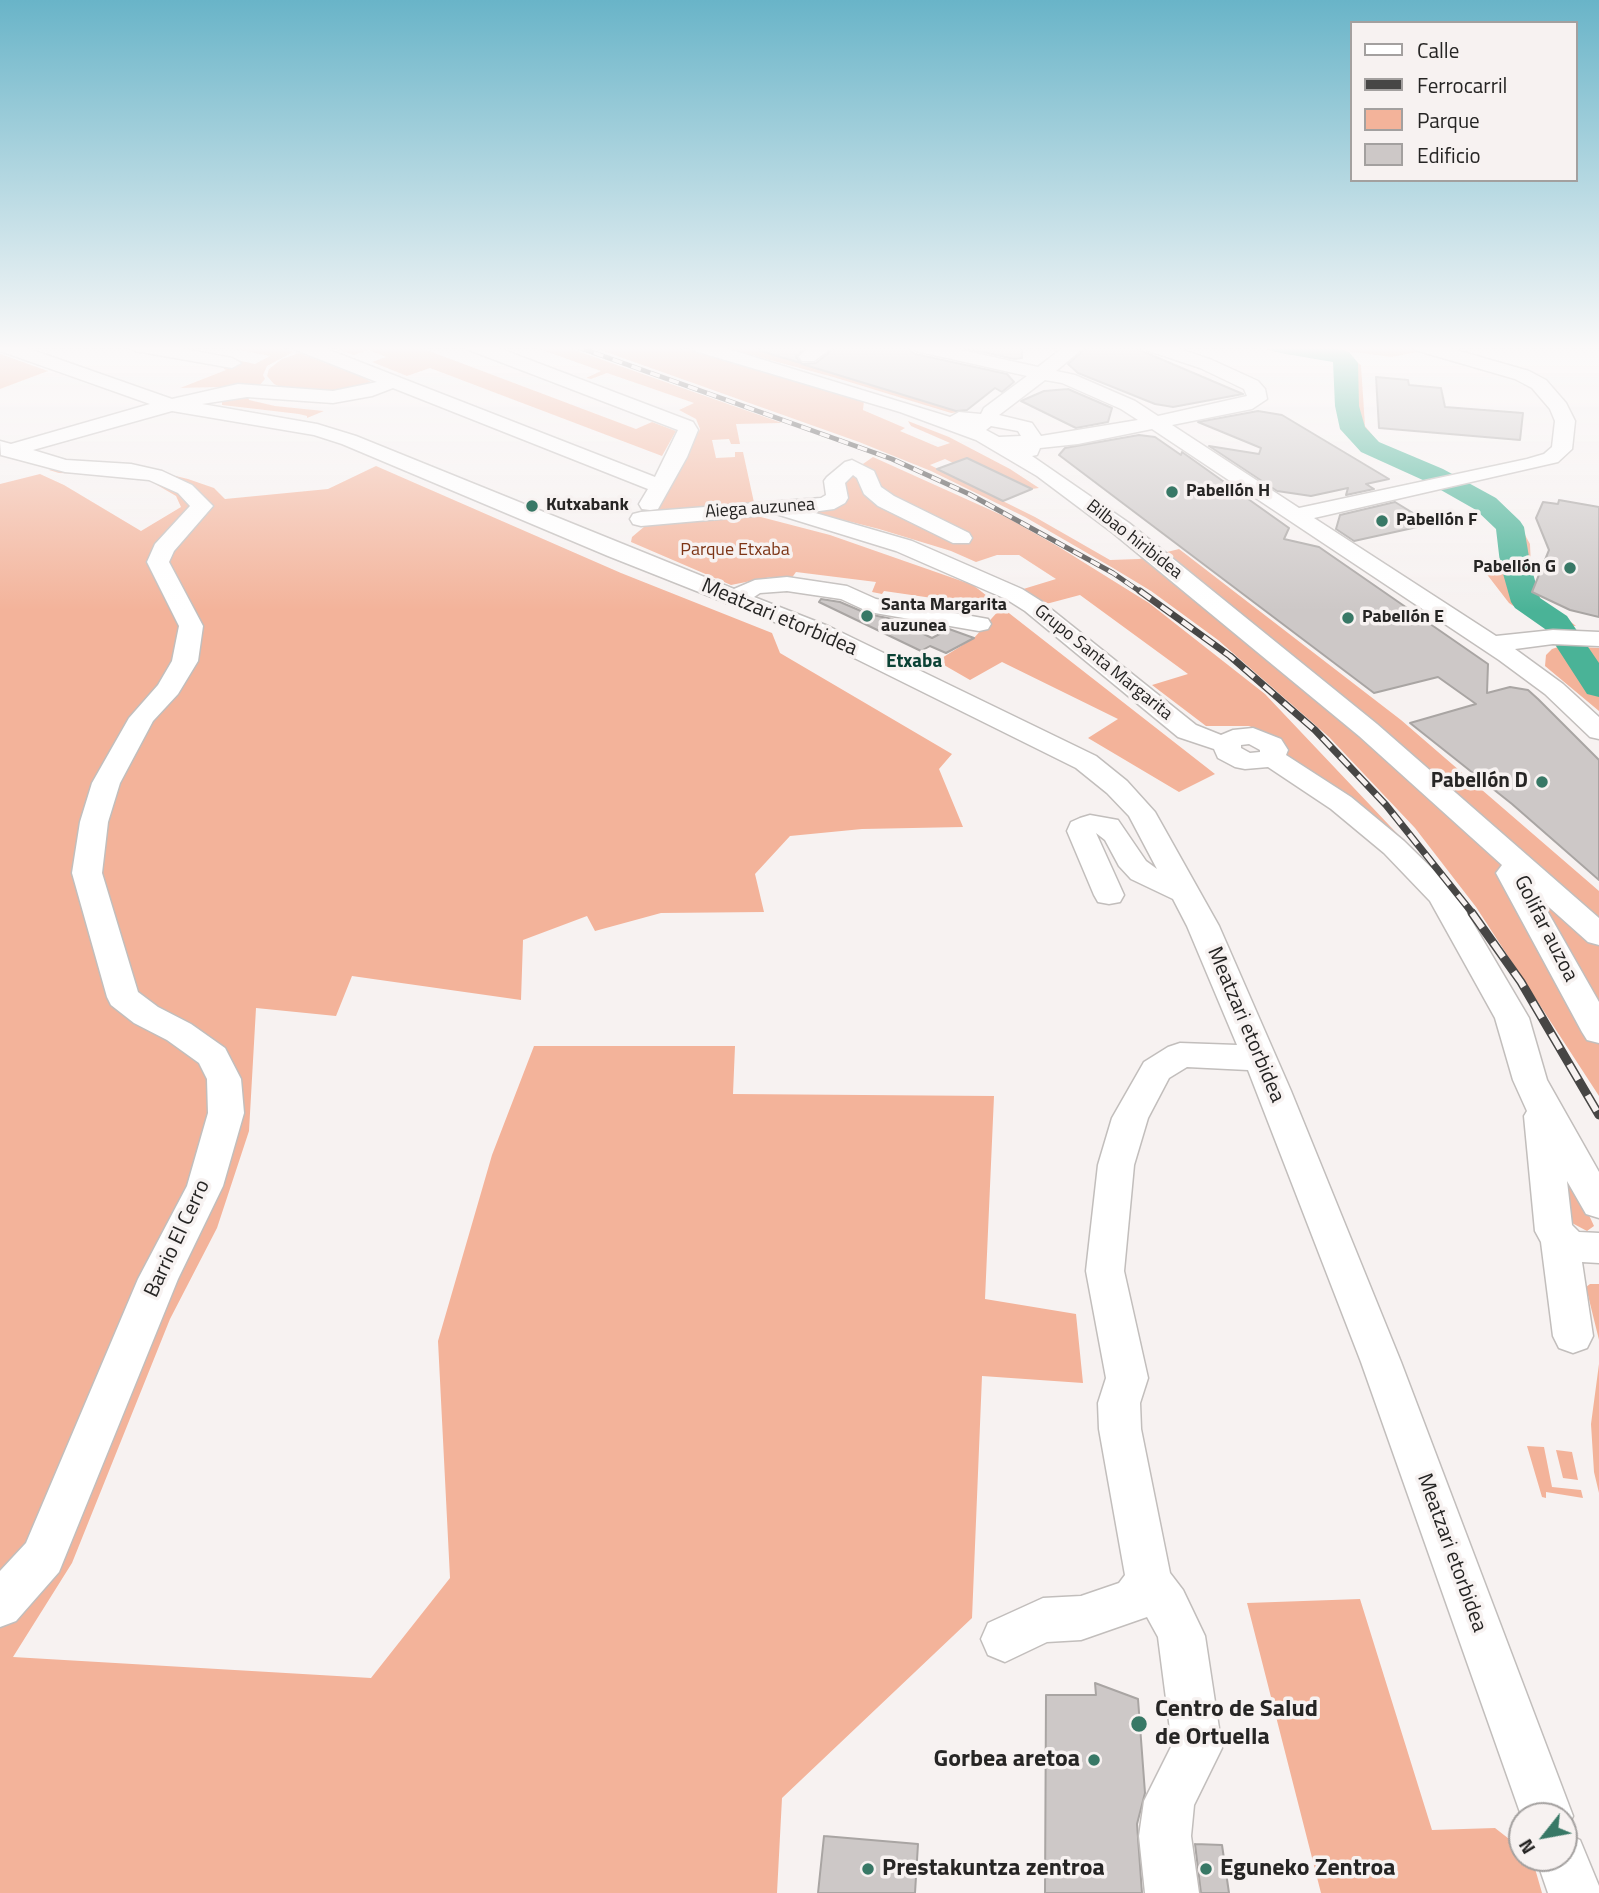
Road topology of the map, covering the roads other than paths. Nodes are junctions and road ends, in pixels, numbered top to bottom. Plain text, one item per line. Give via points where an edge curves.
1 (60, 434) edge
2 (331, 434) edge
3 (526, 434) edge
4 (686, 434) edge
5 (953, 434) edge
6 (997, 434) edge
7 (998, 434) edge
8 (1008, 434) edge
9 (1095, 434) edge
10 (1173, 434) edge
11 (1564, 434) edge
12 (1078, 438) junction
13 (1029, 443) junction
14 (3, 450) edge
15 (1044, 466) junction
16 (660, 486) junction
17 (1050, 488) junction
18 (781, 509) junction
19 (1296, 515) junction
20 (641, 519) junction
21 (1121, 528) junction
22 (961, 538) dead end
23 (603, 540) junction
24 (735, 598) junction
25 (979, 624) dead end
26 (1246, 631) junction
27 (1553, 637) junction
28 (1595, 638) edge
29 (1490, 643) junction
30 (1531, 672) junction
31 (1599, 731) edge
32 (1518, 865) junction
33 (1182, 892) junction
34 (1109, 895) dead end
35 (1599, 935) edge
36 (1242, 1021) junction
37 (1599, 1032) edge
38 (1180, 1055) junction
39 (1259, 1059) junction
40 (1541, 1104) junction
41 (1599, 1204) edge
42 (1560, 1239) junction
43 (1599, 1248) edge
44 (1573, 1336) dead end
45 (1149, 1581) junction
46 (0, 1605) edge
47 (1004, 1639) dead end
48 (1542, 1802) edge
49 (1567, 1872) edge
50 (1172, 1893) edge
51 (1575, 1893) edge

1 - 14 street
2 - 23 street, Meatzari etorbidea
3 - 16 street
4 - 16 street, Aiega auzunea
5 - 17 street, Bilbao hiribidea
6 - 17 street
7 - 21 street, Bilbao hiribidea
8 - 13 street
9 - 12 street
10 - 19 street
11 - 19 street via 1562,449 1541,461
12 - 13 street
12 - 15 street via 1043,453
13 - 15 street via 1031,453
14 - 46 street, Barrio El Cerro via 65,466 155,475 185,489 202,506 171,539 158,562 191,626 185,661 169,689 142,718 106,783 94,822 87,873 123,997 213,1056 224,1079 226,1113 205,1186 158,1279 43,1557
15 - 21 street via 1113,515
16 - 20 street, Aiega auzunea
17 - 26 street, Bilbao hiribidea
18 - 20 street, Aiega auzunea
18 - 22 street, Aiega auzunea via 833,501 837,492 834,481 852,466 867,475 871,490 886,501
18 - 40 street, Grupo Santa Margarita via 904,546 1014,594 1187,731 1227,744 1228,752 1245,761 1271,757 1340,803 1394,847 1442,897 1512,1018
19 - 29 street
20 - 23 street, Aiega auzunea
21 - 26 street, Bilbao hiribidea
23 - 24 street, Meatzari etorbidea
24 - 25 street via 755,587 787,584 847,593 869,605
24 - 33 street, Meatzari etorbidea via 819,631 1086,762 1141,812
26 - 32 street, Bilbao hiribidea via 1368,730
27 - 28 street
27 - 29 street
27 - 30 street via 1535,647 1529,657
29 - 30 street
30 - 31 street
32 - 35 street, Bilbao hiribidea
32 - 37 street, Golifar auzoa via 1511,873
33 - 34 street via 1134,866 1108,826 1090,824 1081,828 1082,835
33 - 36 street, Meatzari etorbidea via 1203,926
36 - 38 street via 1197,1038
36 - 39 street, Meatzari etorbidea
38 - 39 street
38 - 45 street via 1156,1070 1130,1118 1116,1165 1105,1271 1127,1378 1119,1403 1120,1429
39 - 48 street, Meatzari etorbidea via 1381,1362
40 - 41 street
40 - 42 street via 1554,1231
42 - 43 street via 1580,1248
42 - 44 street
45 - 47 street via 1134,1600 1081,1618 1043,1620
45 - 50 street via 1181,1636 1197,1748 1169,1801 1166,1836
49 - 51 street

